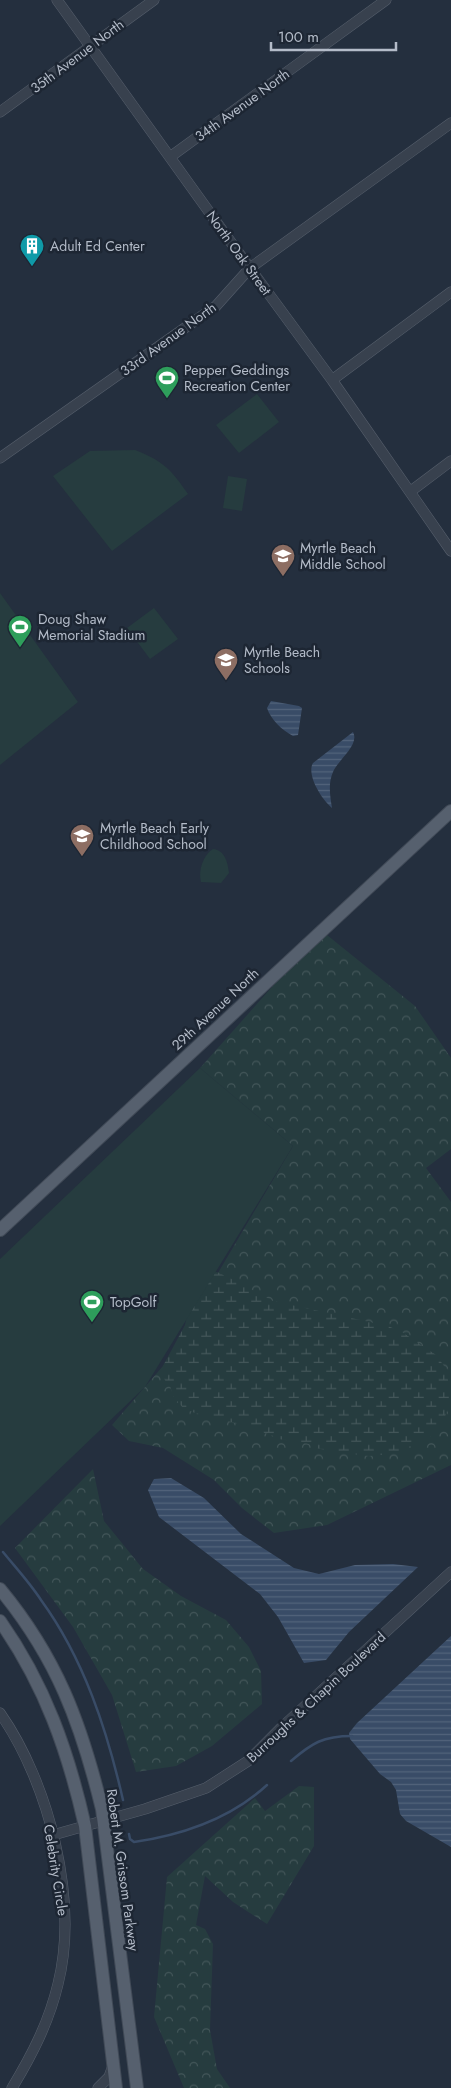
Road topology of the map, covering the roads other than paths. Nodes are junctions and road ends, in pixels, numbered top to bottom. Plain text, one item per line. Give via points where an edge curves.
1 (57, 0) edge
2 (154, 0) edge
3 (386, 0) edge
4 (90, 46) junction
5 (0, 112) edge
6 (451, 123) edge
7 (170, 157) junction
8 (250, 268) junction
9 (451, 292) edge
10 (332, 380) junction
11 (0, 458) edge
12 (451, 461) edge
13 (411, 491) junction
14 (420, 506) junction
15 (451, 537) edge
16 (451, 551) edge
17 (451, 811) edge
18 (0, 1230) edge
19 (451, 1572) edge
20 (0, 1588) edge
21 (0, 1621) edge
22 (0, 1713) edge
23 (103, 1821) junction
24 (85, 1826) junction
25 (53, 1834) junction
26 (113, 2065) junction
27 (17, 2086) edge
28 (98, 2088) edge
29 (116, 2088) edge
30 (137, 2088) edge

1 - 4 street, North Oak Street
2 - 4 street, 35th Avenue North
3 - 7 street, 34th Avenue North
4 - 5 street, 35th Avenue North
4 - 7 street, North Oak Street
6 - 8 street, 33rd Avenue North
7 - 8 street, North Oak Street
8 - 10 street, North Oak Street
8 - 11 street, 33rd Avenue North via 216,306
9 - 10 street
10 - 13 street, North Oak Street
12 - 13 street
13 - 14 street, North Oak Street
14 - 15 street, North Oak Street
14 - 16 street, North Oak Street
17 - 18 main road, 29th Avenue North
19 - 23 street, Burroughs & Chapin Boulevard via 248,1761 206,1788
20 - 23 main road, Robert M. Grissom Parkway via 31,1630 68,1698 92,1768
21 - 24 main road via 26,1661 49,1708 68,1760
22 - 25 street, Celebrity Circle via 31,1766
23 - 24 street, Burroughs & Chapin Boulevard
23 - 30 main road, Robert M. Grissom Parkway
24 - 25 street, Burroughs & Chapin Boulevard
24 - 26 main road
25 - 27 street, Celebrity Circle via 64,1899 62,1964 44,2028
26 - 28 street via 109,2077
26 - 29 main road

